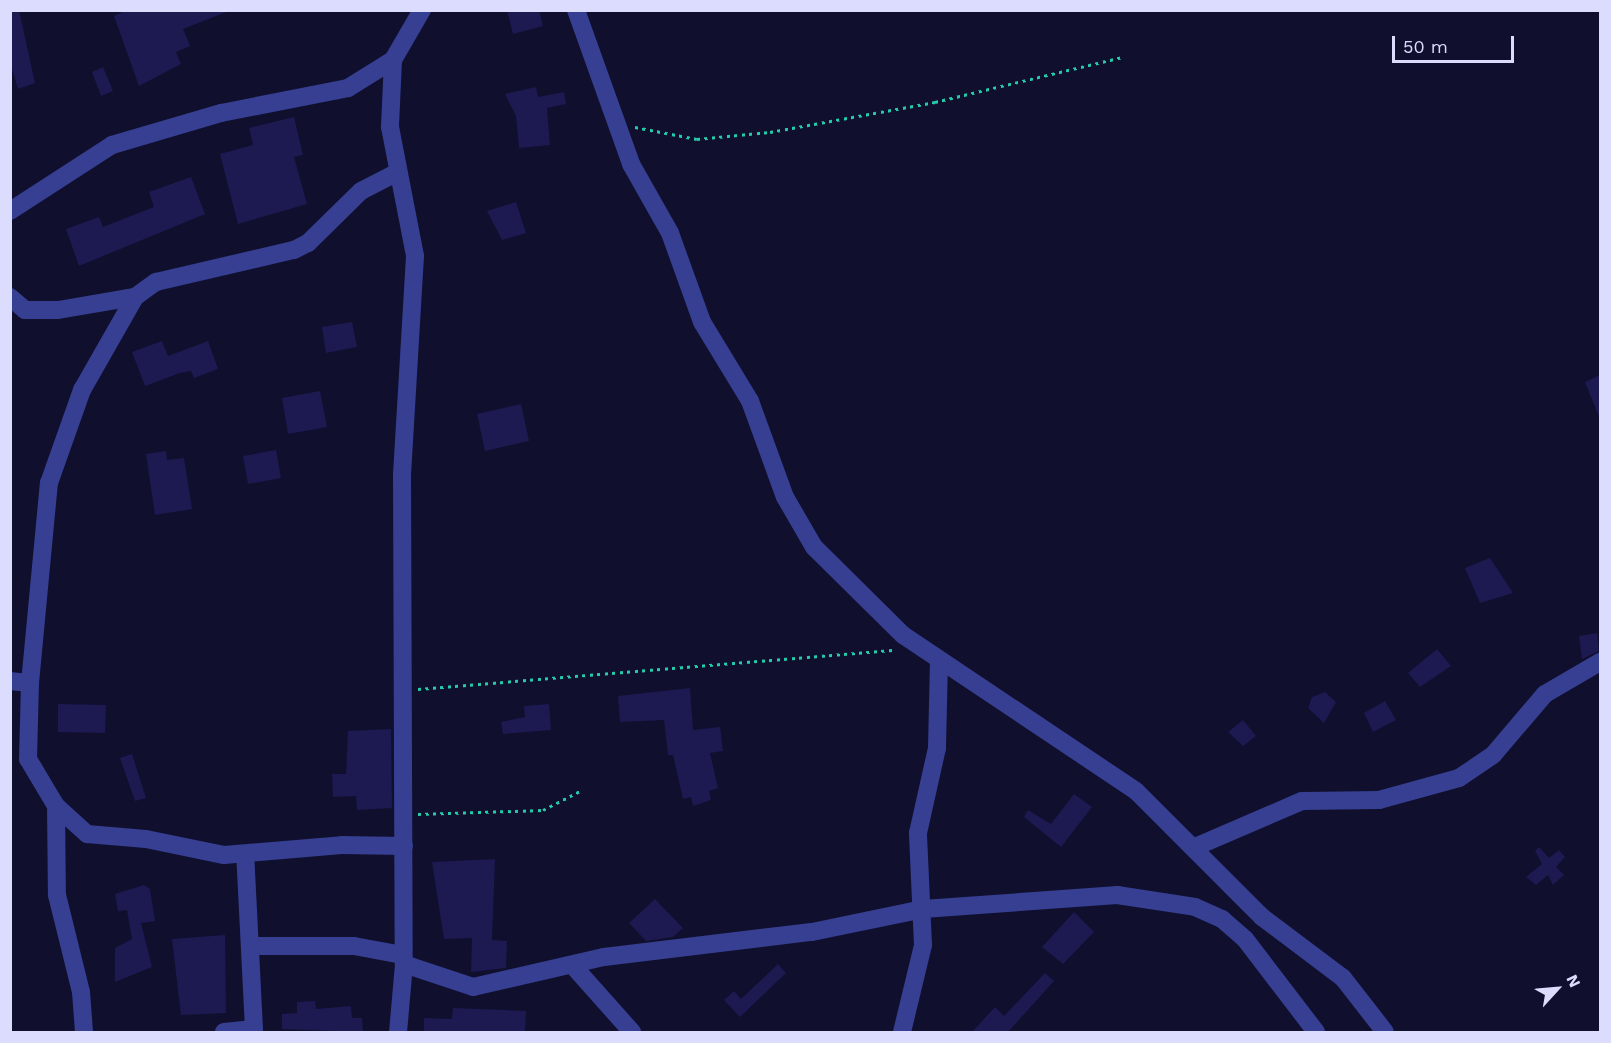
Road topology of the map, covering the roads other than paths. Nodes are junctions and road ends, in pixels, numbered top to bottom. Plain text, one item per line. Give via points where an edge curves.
1 (422, 10) edge
2 (576, 10) edge
3 (393, 60) junction
4 (398, 172) junction
5 (10, 211) edge
6 (10, 297) edge
7 (135, 297) junction
8 (939, 661) junction
9 (1600, 662) edge
10 (10, 681) edge
11 (30, 683) junction
12 (57, 807) junction
13 (404, 846) junction
14 (1195, 847) junction
15 (245, 854) junction
16 (923, 909) junction
17 (251, 946) junction
18 (403, 959) junction
19 (575, 968) junction
20 (84, 1032) edge
21 (224, 1032) edge
22 (398, 1032) edge
23 (632, 1032) edge
24 (902, 1032) edge
25 (1316, 1032) edge
26 (1385, 1032) edge

1 - 3 street
2 - 8 street via 613,123 687,270 702,322 758,416 796,519 814,547
3 - 4 street via 390,127
3 - 5 street via 348,88 221,113 112,145
4 - 7 street via 361,191 294,250 156,282
4 - 13 street via 415,256 402,475
6 - 7 street via 25,310 58,310
7 - 11 street via 81,390 49,483
8 - 14 street via 1137,791
8 - 16 street via 937,748 918,833
9 - 14 street via 1545,694 1493,755 1458,778 1379,800 1302,801
10 - 11 street
11 - 12 street via 28,759
12 - 15 street via 87,834
12 - 20 street via 57,895 81,992
13 - 15 street via 342,845
13 - 18 street
14 - 26 street via 1262,917 1343,978
15 - 17 street
16 - 19 street via 812,932 604,957
16 - 24 street via 923,945
16 - 25 street via 1084,894 1195,907 1221,919 1245,939
17 - 18 street via 354,946
17 - 21 street via 254,1029
18 - 19 street via 474,987
18 - 22 street
19 - 23 street

